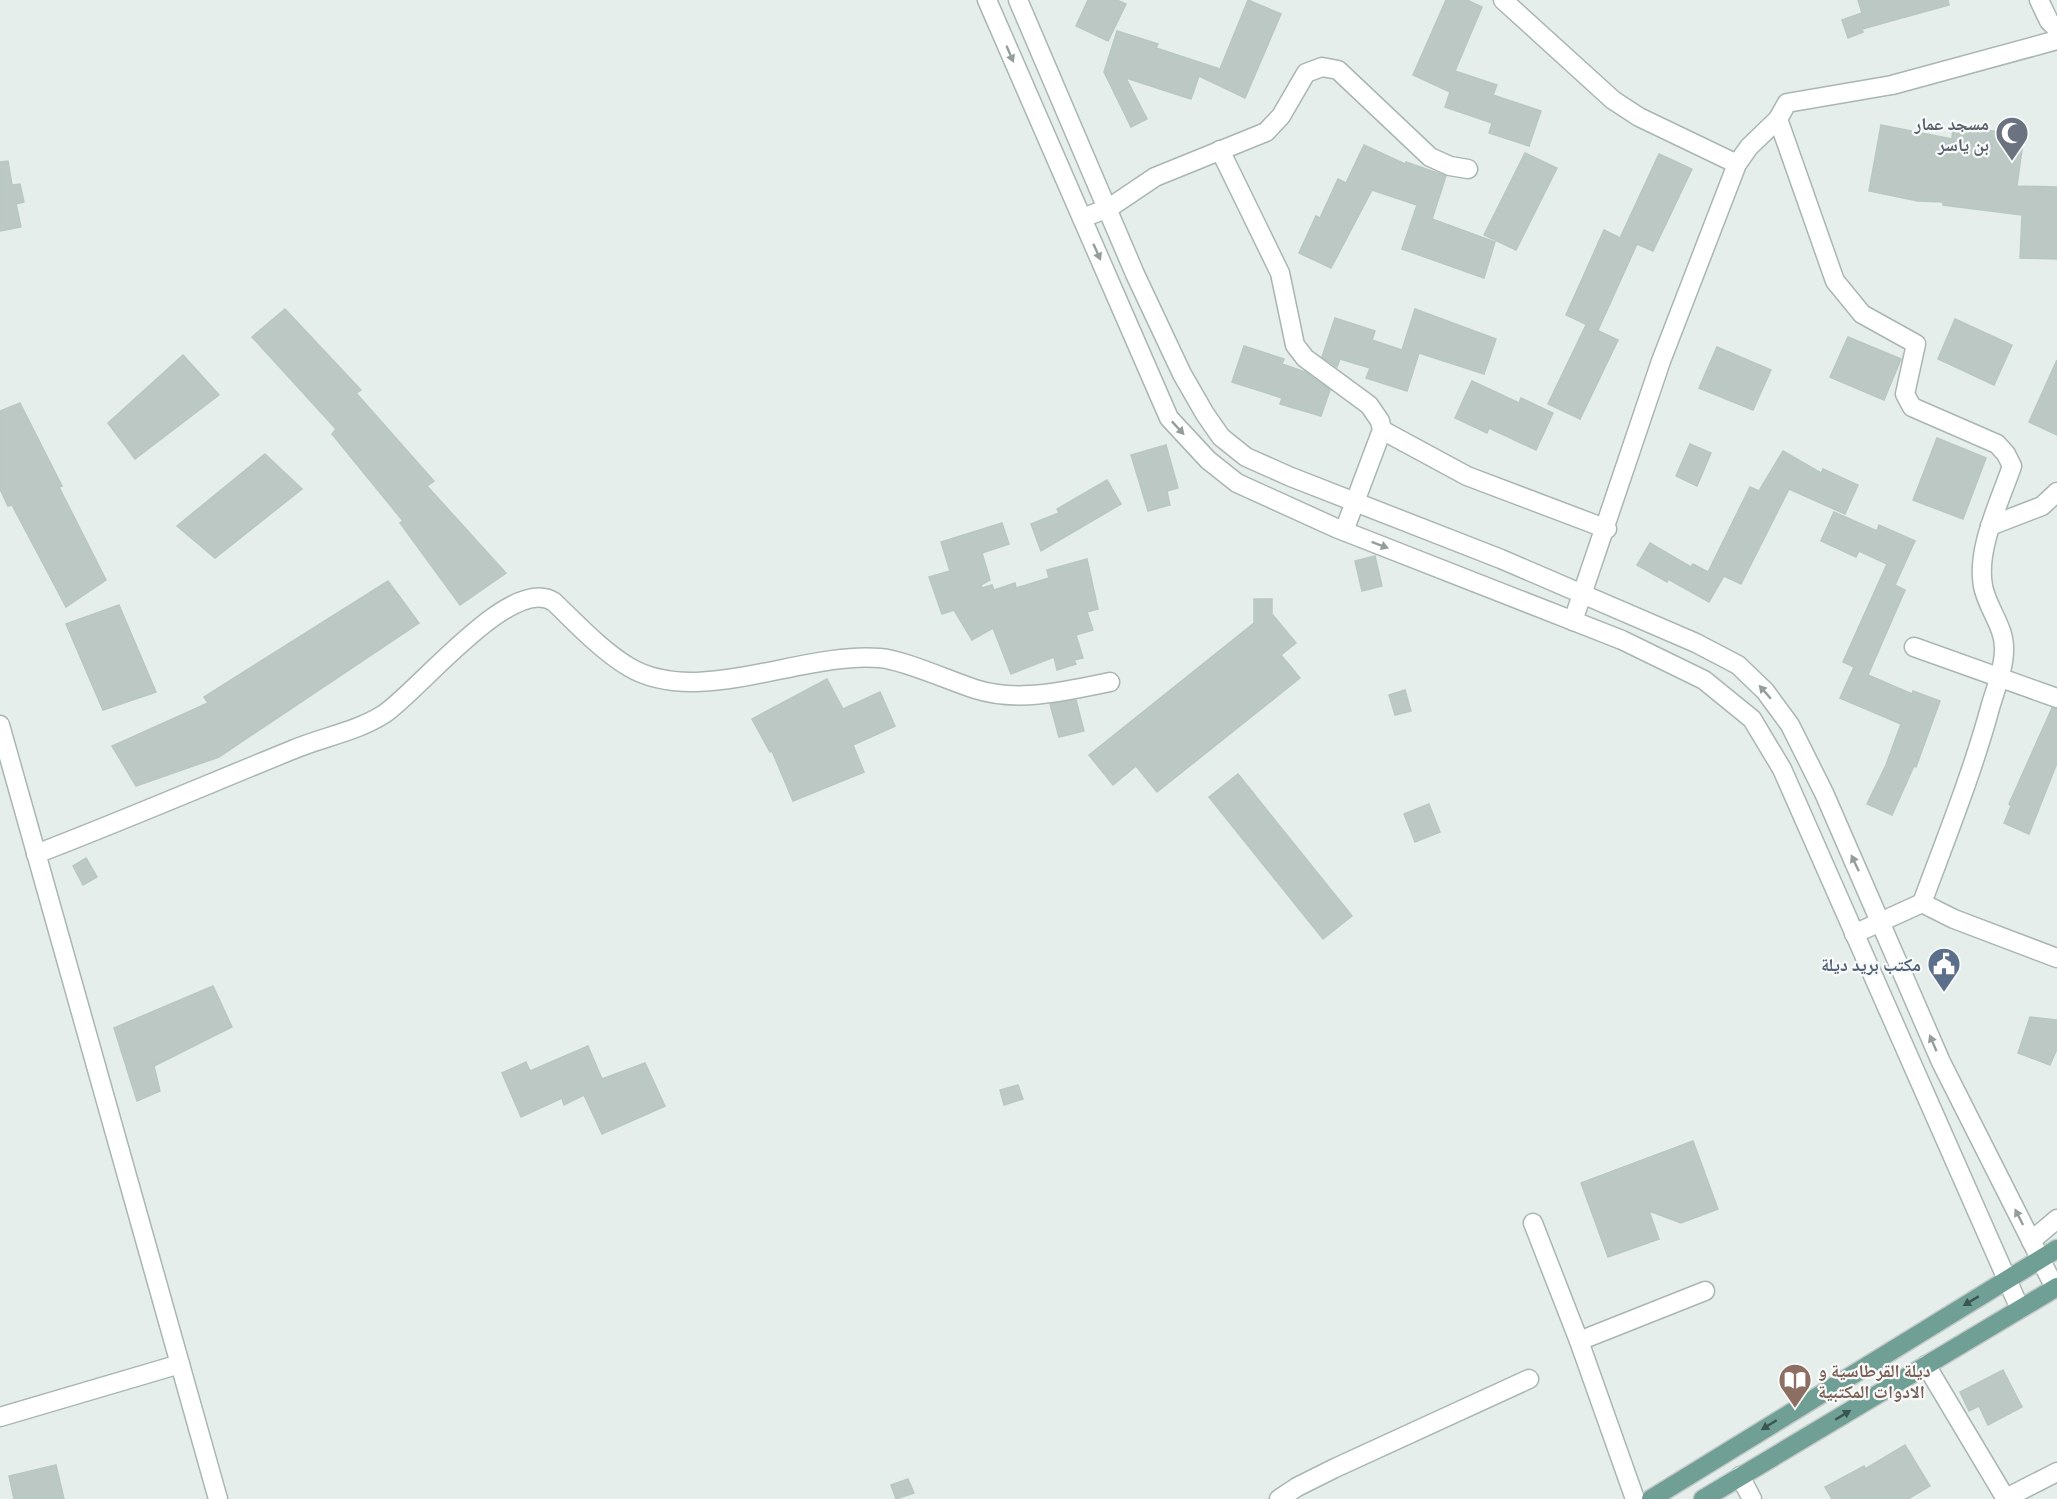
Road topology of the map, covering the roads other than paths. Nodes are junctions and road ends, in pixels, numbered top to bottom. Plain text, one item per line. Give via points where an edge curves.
1 (987, 0) edge
2 (1018, 0) edge
3 (1503, 0) edge
4 (2039, 0) edge
5 (2057, 29) edge
6 (2057, 40) edge
7 (1778, 119) junction
8 (1220, 150) junction
9 (1737, 164) junction
10 (1468, 169) dead end
11 (1108, 208) junction
12 (1082, 218) junction
13 (1382, 430) junction
14 (2057, 492) edge
15 (1356, 501) junction
16 (1990, 526) junction
17 (1606, 529) junction
18 (1344, 531) junction
19 (1585, 594) junction
20 (1573, 621) junction
21 (1914, 646) dead end
22 (1999, 678) junction
23 (1110, 682) dead end
24 (2057, 698) edge
25 (0, 725) edge
26 (36, 854) junction
27 (1923, 903) junction
28 (1882, 922) junction
29 (1854, 934) junction
30 (2057, 958) edge
31 (2057, 1219) edge
32 (1533, 1222) dead end
33 (2031, 1241) junction
34 (2057, 1249) edge
35 (2040, 1259) junction
36 (2007, 1279) junction
37 (2056, 1288) edge
38 (1705, 1291) dead end
39 (2020, 1309) junction
40 (1579, 1341) junction
41 (180, 1364) junction
42 (1926, 1365) junction
43 (1529, 1379) dead end
44 (0, 1417) edge
45 (2057, 1472) edge
46 (1740, 1476) junction
47 (2006, 1498) edge
48 (218, 1499) edge
49 (1280, 1499) edge
50 (1635, 1499) edge
51 (1651, 1499) edge
52 (1703, 1499) edge
53 (1752, 1499) edge

1 -> 12 street
2 - 11 street
3 - 9 street via 1613,100 1639,117
4 - 5 street
6 - 7 street via 1892,85 1786,103
7 - 9 street
7 - 16 street via 1835,282 1862,314 1916,344 1905,394 1912,407 1997,444 2006,454 2012,466
8 - 10 street via 1266,132 1281,116 1306,73 1322,67 1338,70 1430,157
8 - 11 street via 1155,177
8 - 13 street via 1280,273 1295,345 1305,358 1369,405
9 - 17 street via 1661,361
11 - 12 street
11 - 15 street via 1182,374 1221,437 1246,457
12 -> 18 street via 1169,418 1208,460 1237,483
13 - 15 street
13 - 17 street via 1467,476
14 - 16 street via 2042,506
15 - 18 street
15 - 19 street
16 - 22 street via 1982,575 1983,588 2002,634 2004,651
17 - 19 street
18 -> 20 street
19 - 20 street
28 -> 19 street via 1790,725 1765,691 1738,665
20 - 29 street via 1704,680 1752,719 1782,769
21 - 22 street
22 - 24 street
22 - 27 street
23 - 26 street via 1007,697 873,658 824,659 716,681 683,683 630,668 554,602 536,596 488,620 409,694 366,724 295,748
25 - 26 street
26 - 41 street
27 - 28 street
27 - 30 street via 1954,919
28 - 29 street
33 -> 28 street via 1941,1062
29 - 36 street
31 - 33 street
32 - 40 street
33 - 35 street
34 - 35 main road
35 - 36 main road
35 - 37 street
36 - 39 street
36 -> 51 main road
37 - 39 main road
38 - 40 street
39 - 42 main road
40 - 50 street
41 - 44 street
41 - 48 street
46 -> 42 main road
42 - 47 street
43 - 49 street via 1326,1473
45 - 47 street
46 - 52 main road
46 - 53 street

